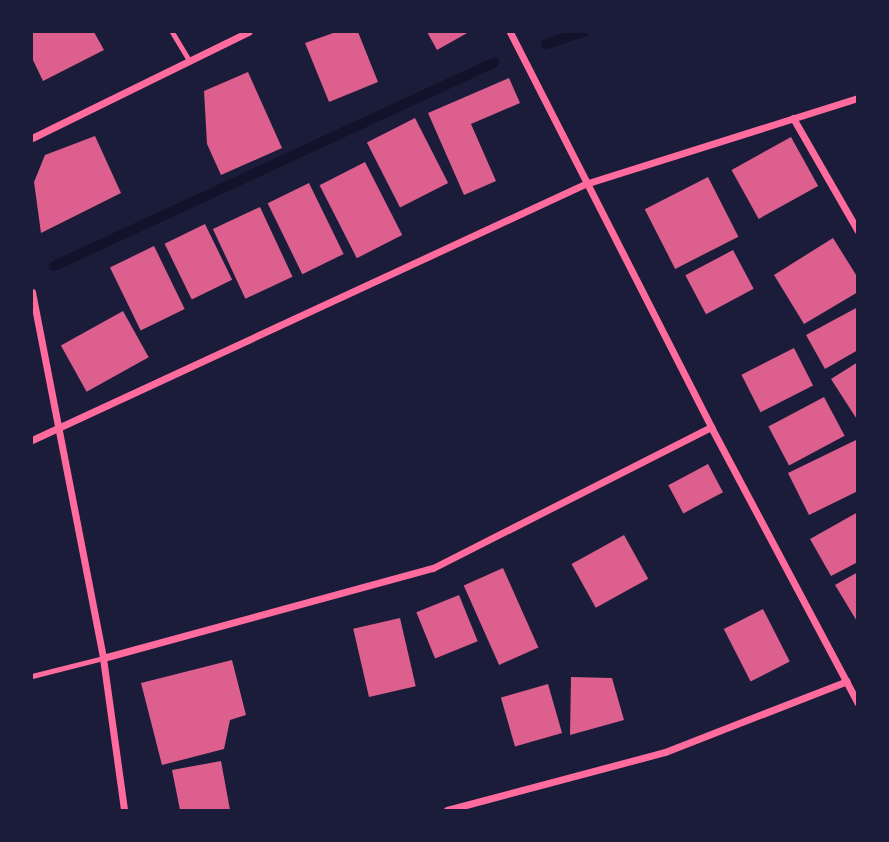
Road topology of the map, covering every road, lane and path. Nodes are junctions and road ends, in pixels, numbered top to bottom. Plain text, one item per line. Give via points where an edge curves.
1 (172, 32) edge
2 (248, 32) edge
3 (510, 32) edge
4 (189, 60) junction
5 (858, 98) edge
6 (793, 118) junction
7 (32, 138) edge
8 (585, 184) junction
9 (858, 231) edge
10 (32, 292) edge
11 (59, 427) junction
12 (711, 428) junction
13 (32, 440) edge
14 (103, 658) junction
15 (32, 676) edge
16 (847, 681) junction
17 (858, 703) edge
18 (124, 810) edge
19 (447, 810) edge

1 - 4 lane
2 - 4 street
3 - 8 street
4 - 7 street
5 - 6 street
6 - 8 street
6 - 9 street
8 - 11 street
8 - 12 street
10 - 11 street
11 - 13 street
11 - 14 street
12 - 14 street via 433,568
12 - 16 street
14 - 15 lane
14 - 18 street
16 - 17 street
16 - 19 street via 665,752

